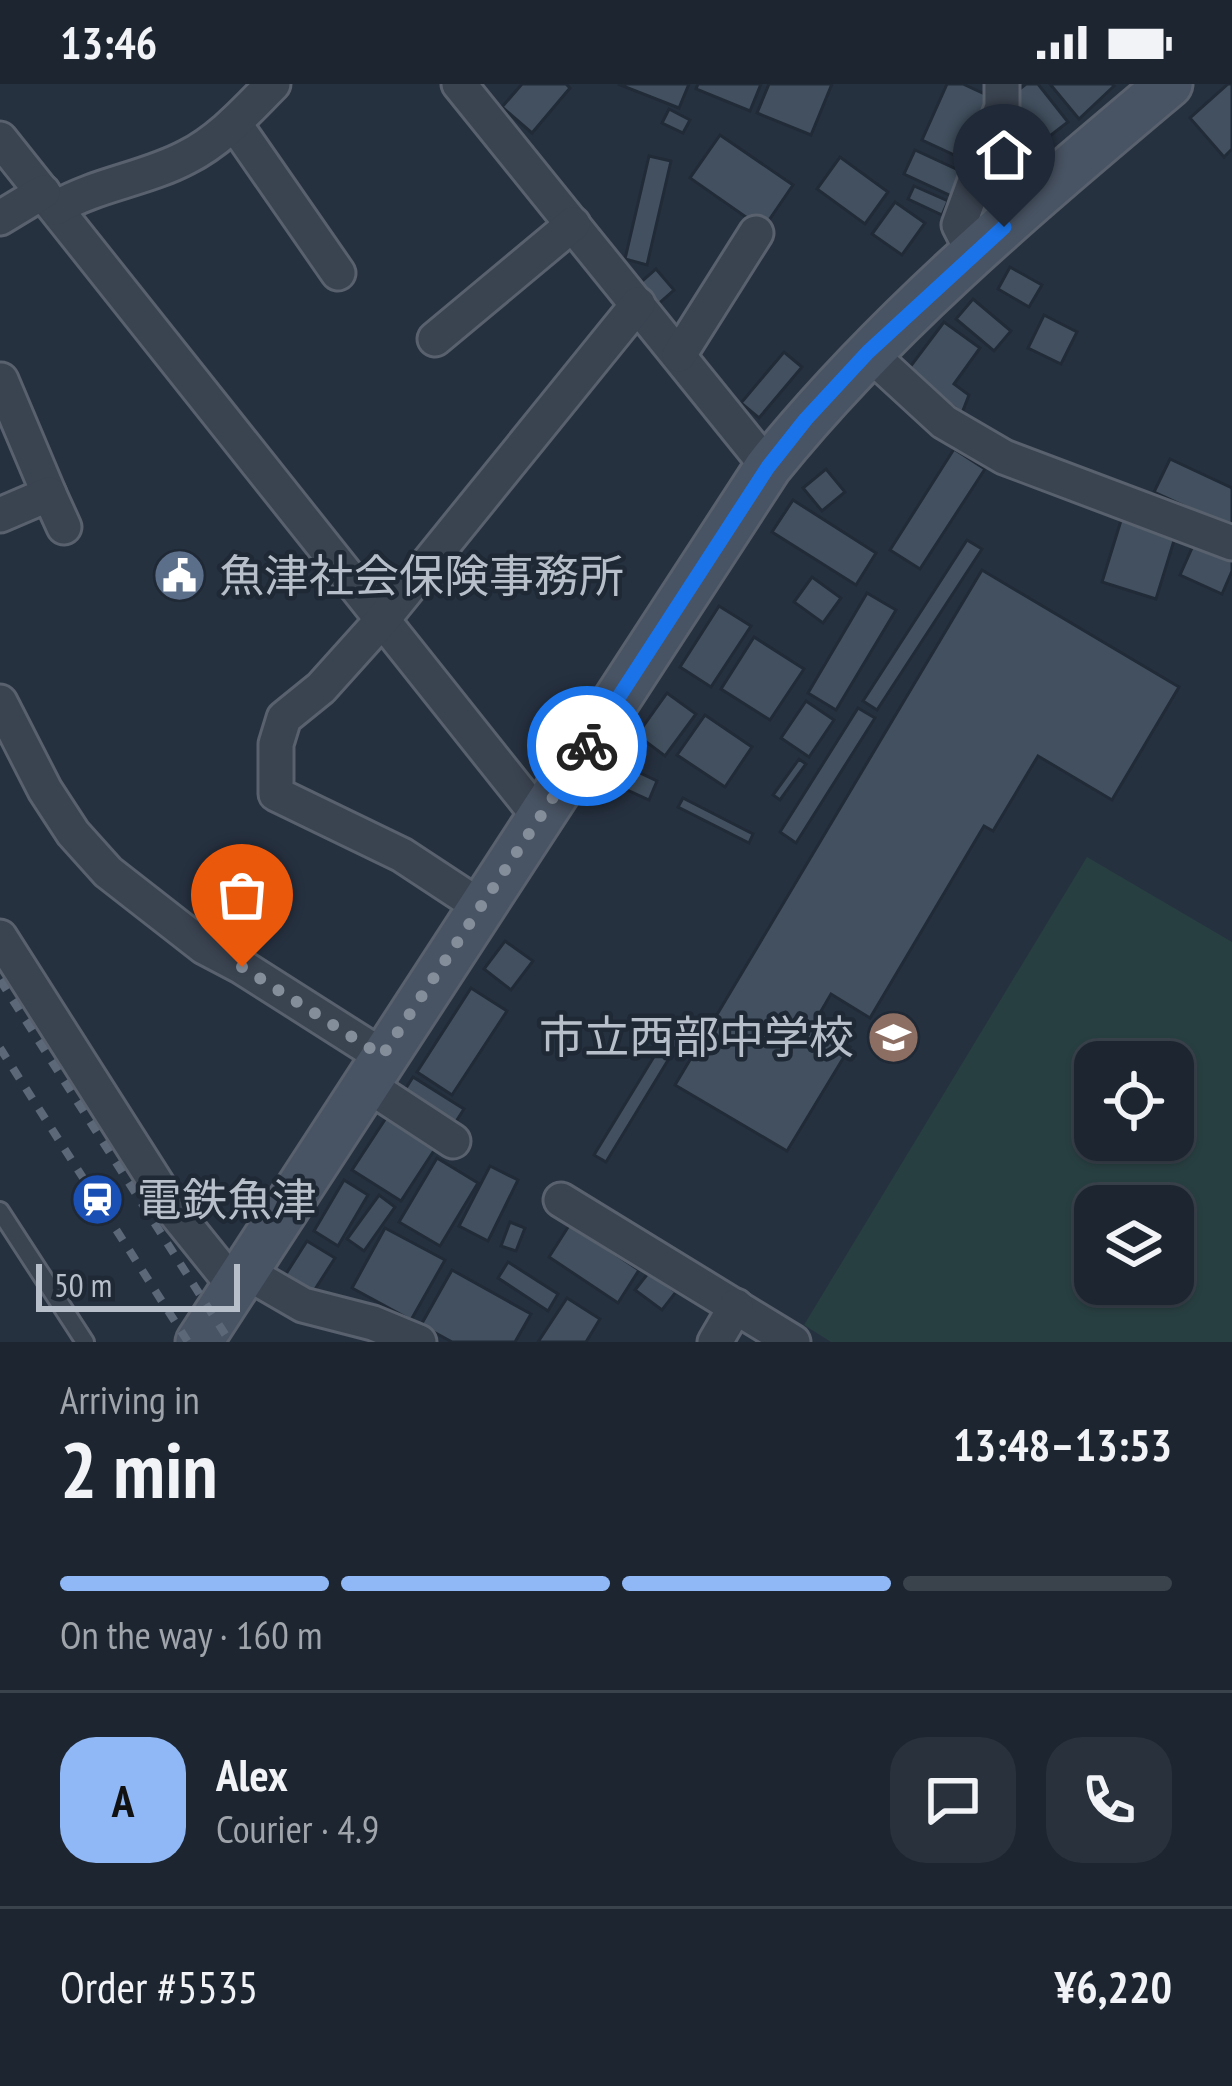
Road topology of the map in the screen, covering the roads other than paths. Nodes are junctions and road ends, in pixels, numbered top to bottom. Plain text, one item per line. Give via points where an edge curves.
1 (273, 84) edge
2 (460, 84) edge
3 (1002, 84) edge
4 (1147, 91) edge
5 (234, 123) junction
6 (0, 139) edge
7 (50, 200) junction
8 (0, 218) edge
9 (573, 224) junction
10 (756, 232) dead end
11 (974, 254) junction
12 (338, 273) dead end
13 (638, 304) junction
14 (435, 340) dead end
15 (868, 352) junction
16 (679, 355) junction
17 (1, 380) edge
18 (768, 467) junction
19 (49, 494) junction
20 (0, 515) edge
21 (64, 527) dead end
22 (1232, 543) edge
23 (383, 619) junction
24 (0, 702) edge
25 (540, 818) junction
26 (481, 907) junction
27 (0, 937) edge
28 (374, 1070) junction
29 (453, 1141) dead end
30 (561, 1200) dead end
31 (0, 1211) edge
32 (239, 1279) junction
33 (736, 1306) junction
34 (85, 1342) edge
35 (199, 1342) edge
36 (419, 1342) edge
37 (715, 1342) edge
38 (793, 1342) edge

1 - 5 street
2 - 9 street
3 - 11 street via 1002,106 959,225
4 - 11 main road
5 - 7 street via 187,158
5 - 12 street
6 - 7 street
7 - 8 street
7 - 23 street
9 - 13 street
9 - 14 street
10 - 16 street
11 - 15 main road
13 - 16 street
13 - 23 street
15 - 18 main road
15 - 22 street via 944,422 1004,458
16 - 18 street
17 - 19 street
18 - 25 main road
19 - 20 street
19 - 21 street
23 - 25 street
23 - 26 street via 284,718 276,794 402,855
24 - 28 street via 45,790 108,872
25 - 26 main road
26 - 28 main road
27 - 32 street via 174,1211
28 - 29 street
28 - 32 main road
30 - 33 street
31 - 34 lane
32 - 35 main road
32 - 36 street
33 - 37 street
33 - 38 street

